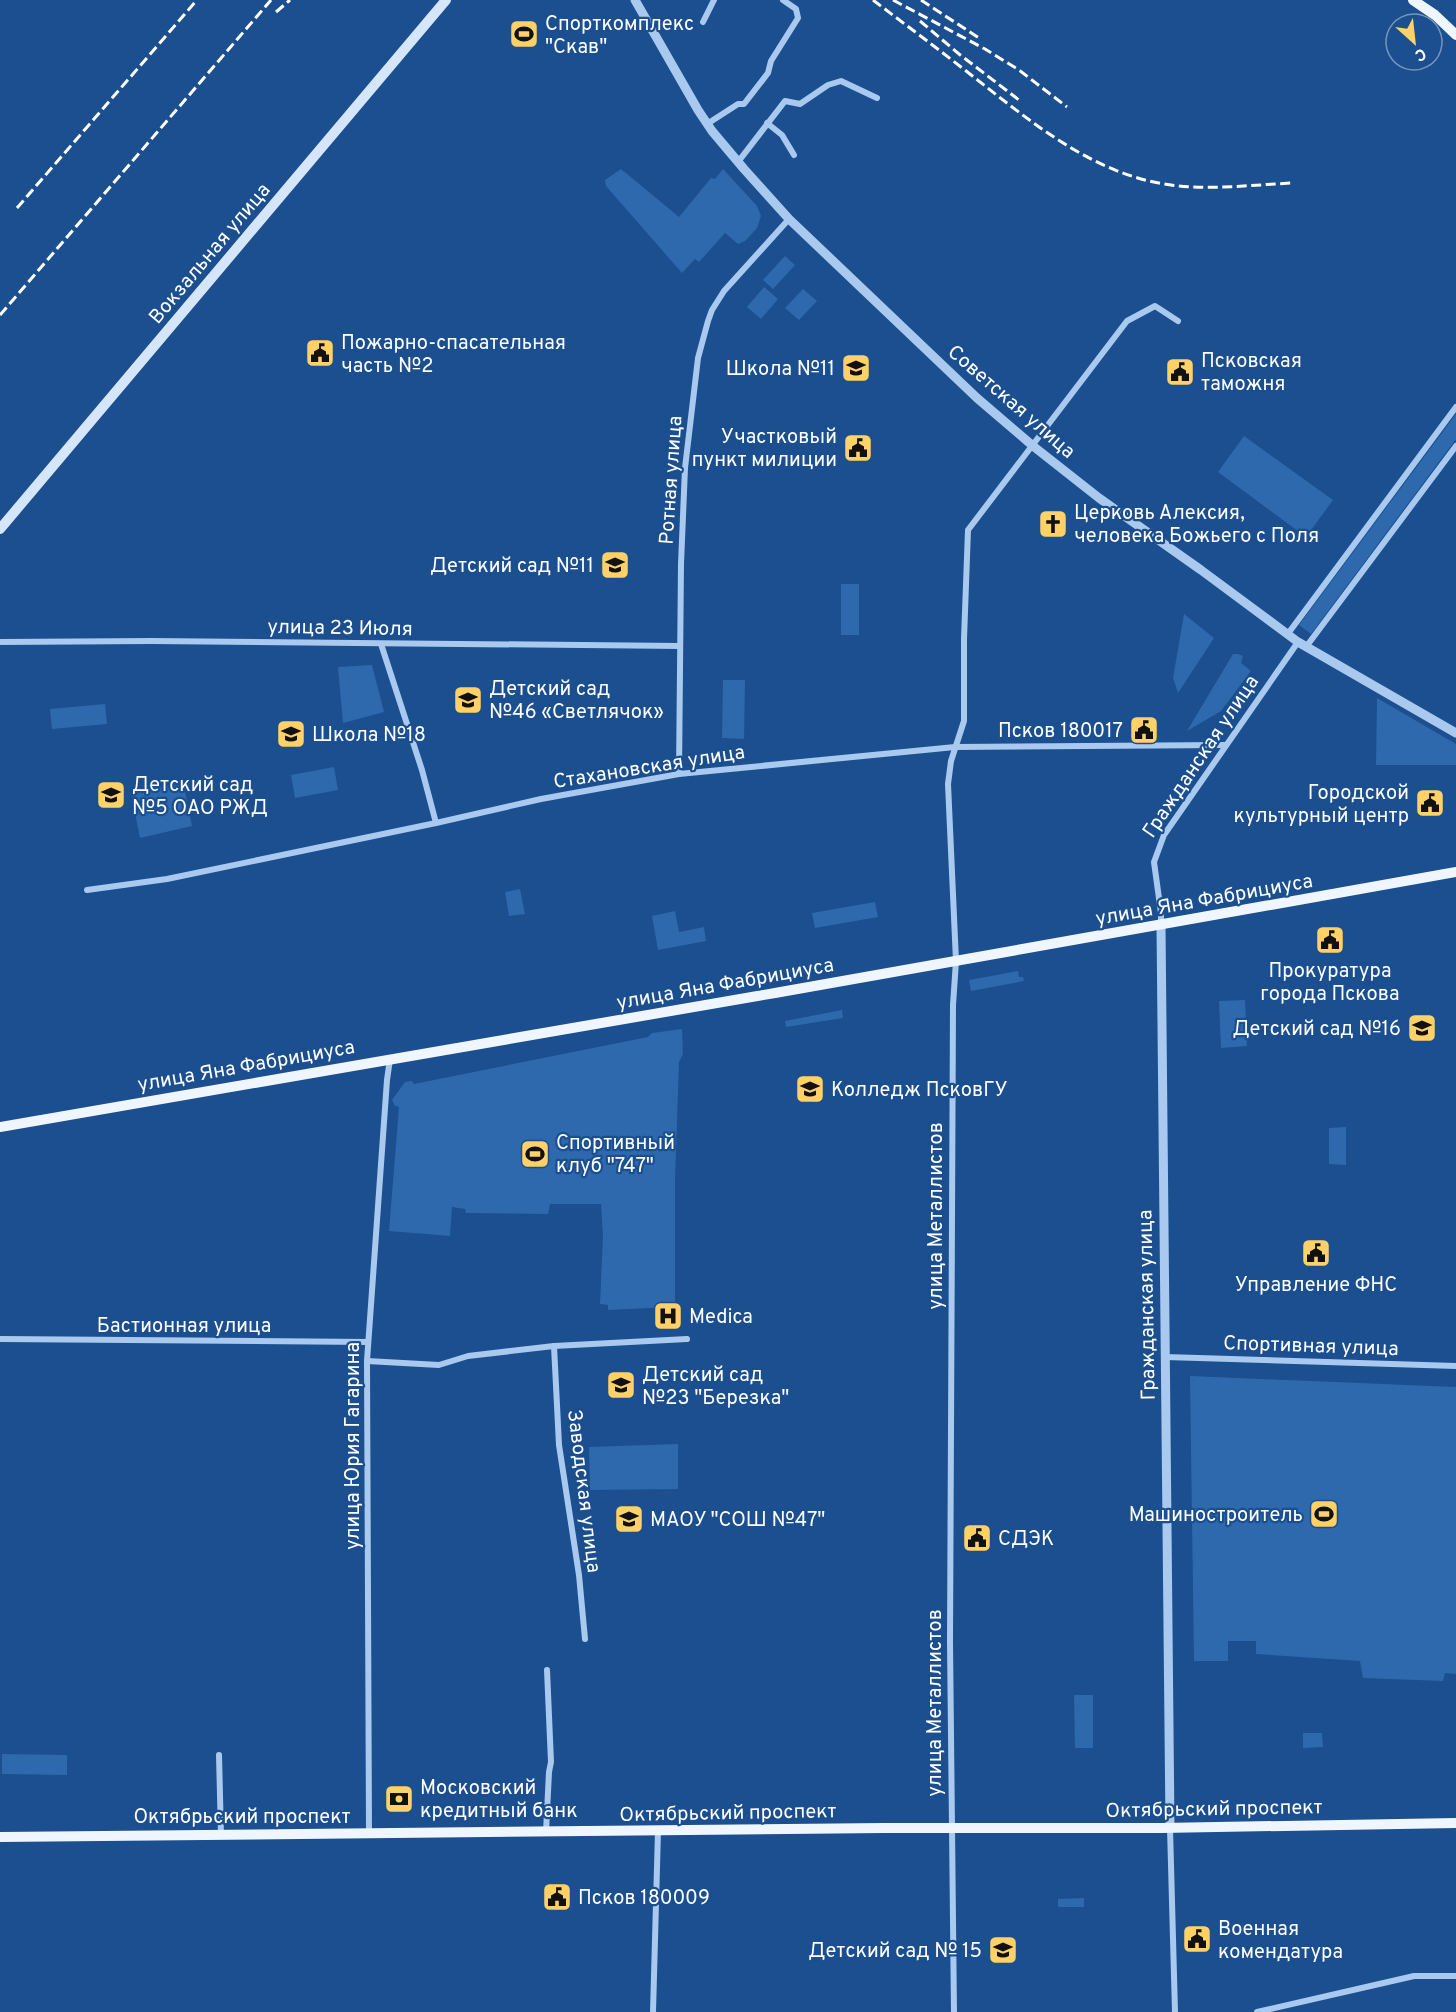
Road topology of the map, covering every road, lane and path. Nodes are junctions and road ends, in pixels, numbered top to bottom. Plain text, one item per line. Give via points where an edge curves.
1 (447, 0) edge
2 (635, 0) edge
3 (714, 0) edge
4 (783, 0) edge
5 (1413, 0) edge
6 (703, 22) dead end
7 (1456, 35) edge
8 (877, 98) dead end
9 (707, 123) junction
10 (766, 123) junction
11 (794, 154) dead end
12 (738, 162) junction
13 (789, 219) junction
14 (1178, 321) dead end
15 (1456, 407) edge
16 (1033, 446) junction
17 (1456, 446) edge
18 (0, 529) edge
19 (1287, 635) junction
20 (0, 642) edge
21 (381, 644) junction
22 (1302, 644) junction
23 (680, 646) junction
24 (1456, 733) edge
25 (1226, 745) junction
26 (956, 747) junction
27 (679, 774) junction
28 (436, 823) junction
29 (1456, 872) edge
30 (87, 890) dead end
31 (1161, 925) junction
32 (956, 961) junction
33 (390, 1059) junction
34 (0, 1127) edge
35 (0, 1339) edge
36 (687, 1339) dead end
37 (368, 1342) junction
38 (554, 1346) junction
39 (1165, 1357) junction
40 (367, 1361) junction
41 (1456, 1366) edge
42 (585, 1640) dead end
43 (547, 1670) dead end
44 (219, 1755) dead end
45 (1456, 1823) edge
46 (951, 1828) junction
47 (1170, 1828) junction
48 (658, 1831) junction
49 (546, 1832) junction
50 (369, 1833) junction
51 (221, 1834) junction
52 (0, 1837) edge
53 (1456, 1976) edge
54 (653, 2012) edge
55 (954, 2012) edge
56 (1175, 2012) edge
57 (1257, 2012) edge

1 - 18 main road, Вокзальная улица
2 - 9 street, Советская улица
3 - 6 street
4 - 9 street via 796,9 798,18 771,61 768,73 744,104
5 - 7 main road
8 - 10 street via 841,81 800,104 785,101
9 - 12 street, Советская улица
10 - 11 street via 782,135
10 - 12 street
12 - 13 street, Советская улица
13 - 16 street, Советская улица via 977,398
13 - 23 street, Ротная улица via 716,303 698,358 685,468
14 - 16 street, улица Металлистов via 1155,306 1127,321
15 - 19 street
16 - 19 street, Советская улица
16 - 26 street, улица Металлистов via 968,530 964,721
17 - 22 street, Гражданская улица
19 - 22 street, Советская улица
20 - 21 street, улица 23 Июля
21 - 23 street, улица 23 Июля
21 - 28 street
22 - 24 street, Советская улица
22 - 25 street, Гражданская улица
23 - 27 street, Ротная улица
25 - 26 street, Стахановская улица
25 - 31 street, Гражданская улица via 1157,850 1154,862
26 - 27 street, Стахановская улица
26 - 32 street, улица Металлистов via 948,784
27 - 28 street, Стахановская улица
28 - 30 street, Стахановская улица via 167,879
29 - 31 main road, улица Яна Фабрициуса
31 - 32 main road, улица Яна Фабрициуса
31 - 39 street, Гражданская улица
32 - 33 main road, улица Яна Фабрициуса
32 - 46 street, улица Металлистов
33 - 34 main road, улица Яна Фабрициуса
33 - 37 street, улица Юрия Гагарина
35 - 37 street, Бастионная улица
36 - 38 street
37 - 40 street, улица Юрия Гагарина
38 - 40 street via 468,1356 439,1365
38 - 42 street, Заводская улица via 559,1445
39 - 41 street, Спортивная улица
39 - 47 street, Гражданская улица
40 - 50 street, улица Юрия Гагарина
43 - 49 street via 551,1762
44 - 51 street
45 - 47 main road, Октябрьский проспект
46 - 47 main road, Октябрьский проспект
46 - 48 main road, Октябрьский проспект
46 - 55 street, улица Металлистов
47 - 56 street, Гражданская улица
48 - 49 main road, Октябрьский проспект
48 - 54 street
49 - 50 main road, Октябрьский проспект
50 - 51 main road, Октябрьский проспект
51 - 52 main road, Октябрьский проспект
53 - 57 street via 1414,1976

